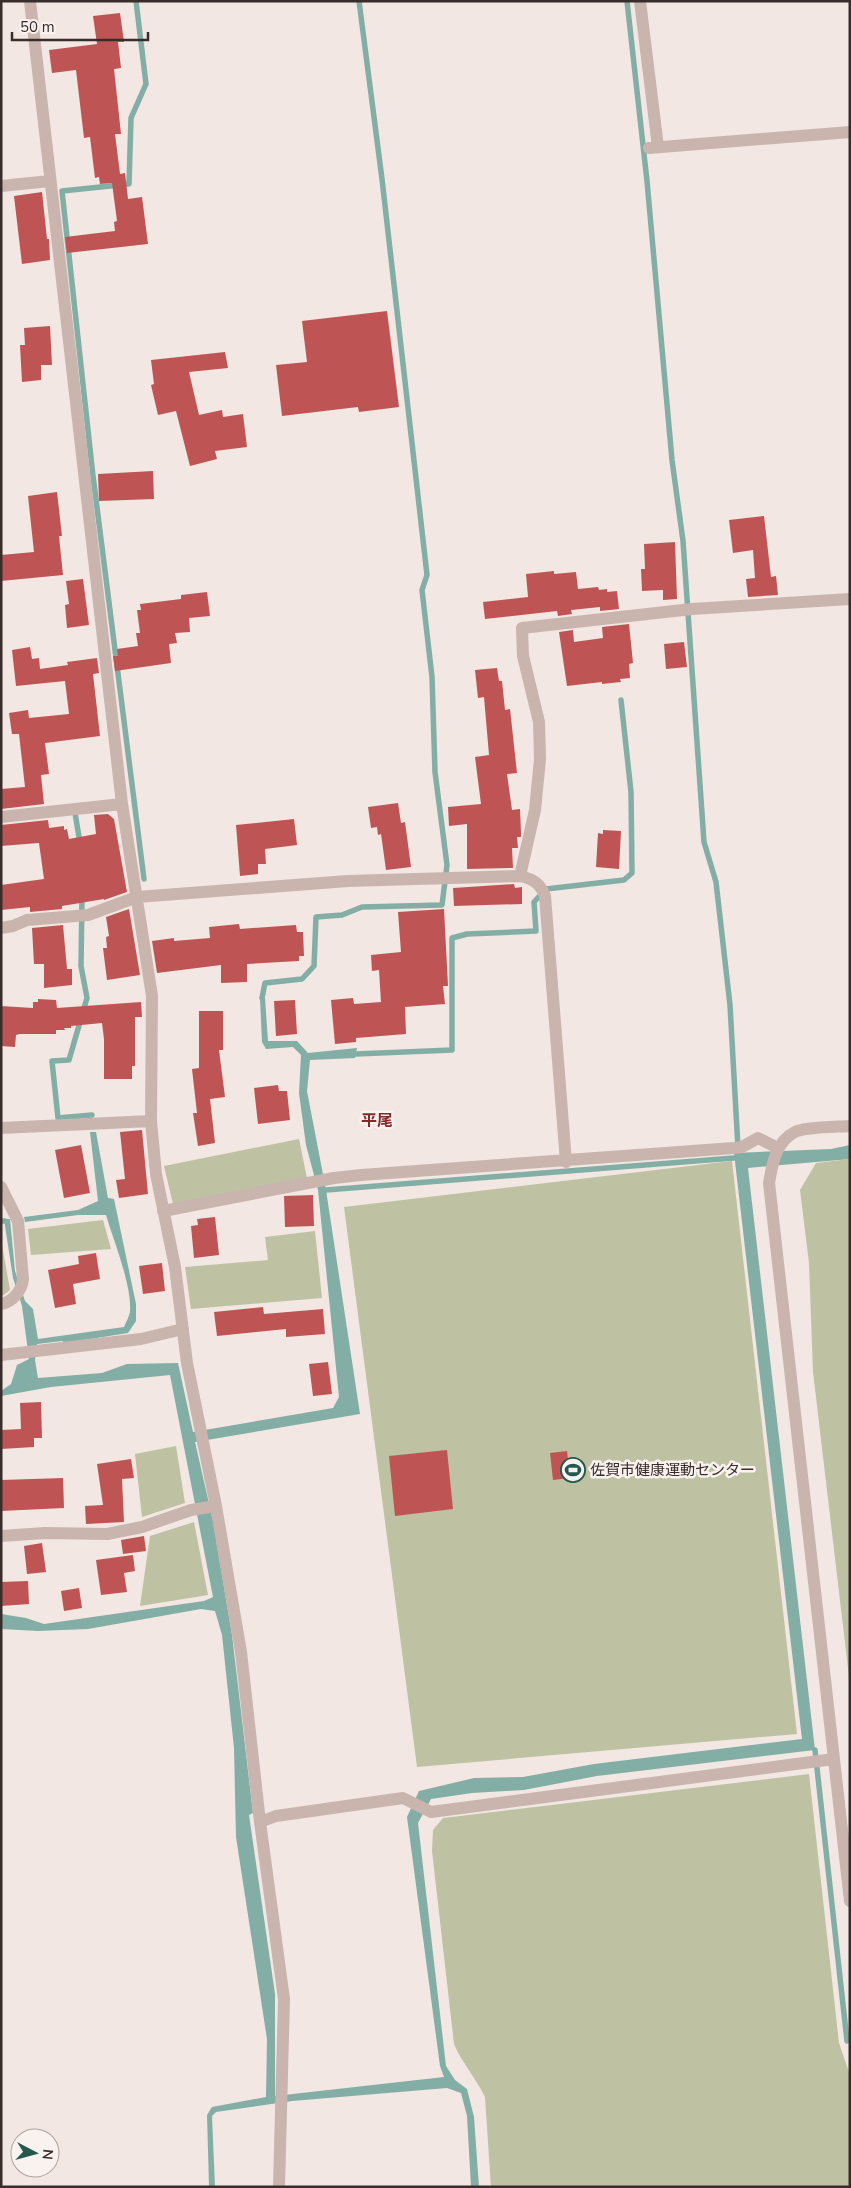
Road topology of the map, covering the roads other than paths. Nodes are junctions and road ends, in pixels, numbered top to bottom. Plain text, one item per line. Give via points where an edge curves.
1 (30, 1) edge
2 (640, 1) edge
3 (850, 132) edge
4 (50, 181) junction
5 (1, 186) edge
6 (850, 599) edge
7 (122, 804) junction
8 (1, 817) edge
9 (520, 876) junction
10 (137, 897) junction
11 (1, 928) edge
12 (151, 1121) junction
13 (850, 1126) edge
14 (1, 1128) edge
15 (778, 1148) junction
16 (566, 1162) junction
17 (1, 1187) edge
18 (163, 1211) junction
19 (1, 1304) edge
20 (183, 1329) junction
21 (1, 1355) edge
22 (216, 1506) junction
23 (1, 1536) edge
24 (829, 1760) junction
25 (260, 1822) junction
26 (850, 1901) edge
27 (279, 2187) edge

1 - 4 street
2 - 3 street via 653,147
4 - 5 street
4 - 7 street
6 - 9 street via 687,609 522,628 523,656 539,722 540,759 535,810
7 - 8 street
7 - 10 street
9 - 10 street via 348,881
9 - 16 street via 531,878 543,891
10 - 11 street via 88,915 27,920
10 - 12 street via 152,996
12 - 14 street
12 - 18 street
13 - 15 street via 795,1132
15 - 16 street via 758,1138 738,1147
15 - 24 street via 770,1175 770,1192
16 - 18 street via 361,1175
17 - 19 street via 18,1221 23,1278 19,1290 9,1302
18 - 20 street
20 - 21 street via 140,1339
20 - 22 street
22 - 23 street via 107,1534
22 - 25 street via 241,1652
24 - 25 street via 431,1812 403,1798 276,1816
24 - 26 street
25 - 27 street via 284,1999

